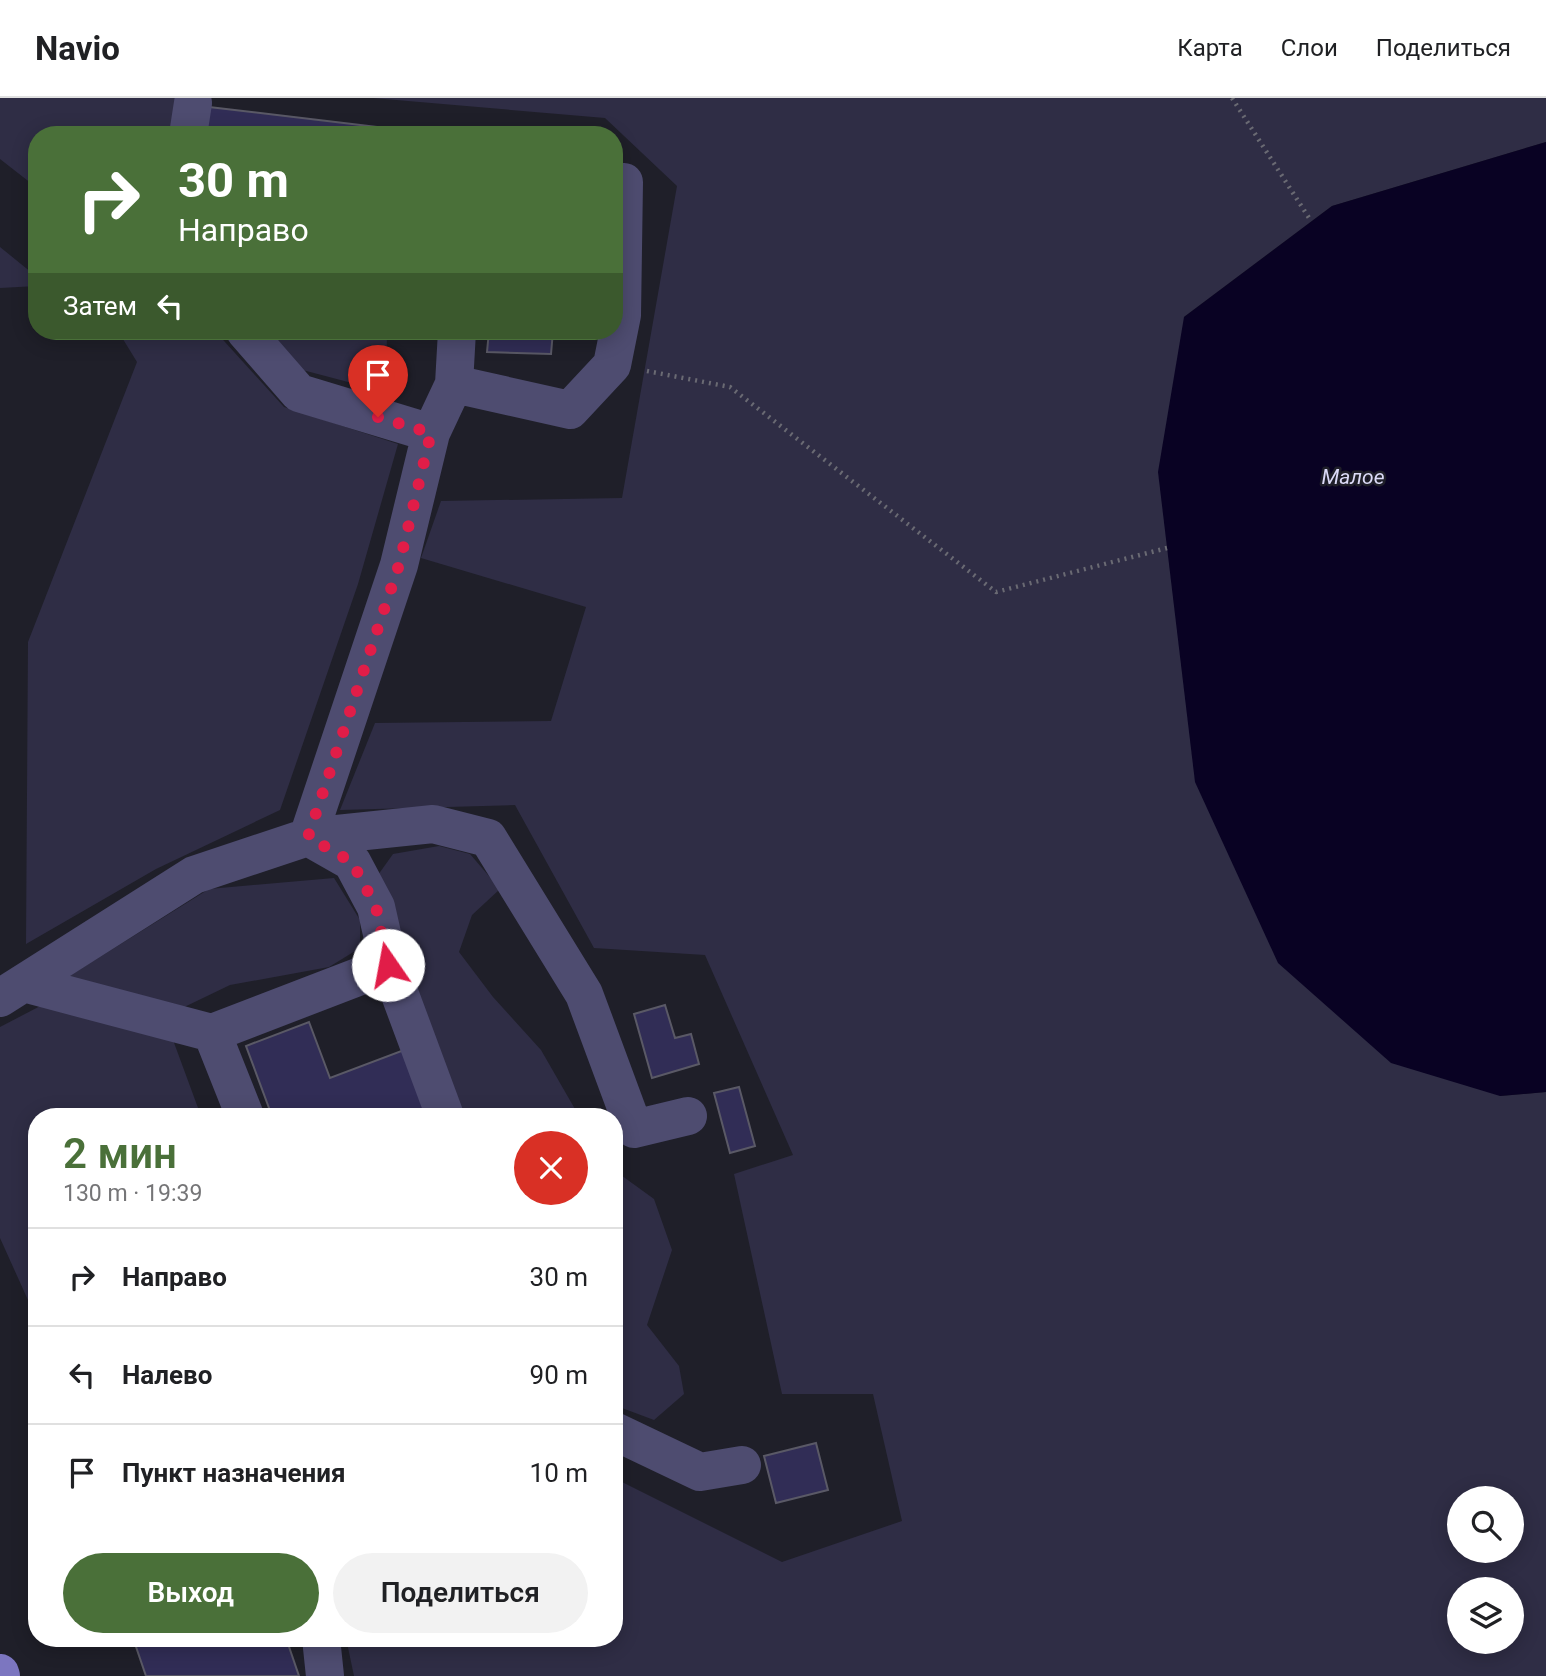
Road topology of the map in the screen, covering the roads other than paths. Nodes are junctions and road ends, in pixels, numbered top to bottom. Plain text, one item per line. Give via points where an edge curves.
1 (624, 182) dead end
2 (623, 248) edge
3 (253, 340) edge
4 (456, 340) edge
5 (617, 340) edge
6 (454, 384) junction
7 (431, 433) junction
8 (308, 837) junction
9 (388, 965) junction
10 (14, 991) edge
11 (212, 1033) junction
12 (242, 1108) edge
13 (442, 1108) edge
14 (688, 1116) dead end
15 (623, 1435) edge
16 (742, 1465) dead end
17 (322, 1647) edge
18 (325, 1676) edge

1 - 2 lane
3 - 7 lane via 299,393
4 - 6 lane
5 - 6 lane via 612,365 569,410
6 - 7 lane
7 - 8 lane via 399,565
8 - 9 lane via 352,862 376,907
8 - 10 lane via 194,875
8 - 14 lane via 433,824 488,838 584,994 634,1129
9 - 11 lane
9 - 13 lane
10 - 11 lane
11 - 12 lane
15 - 16 lane via 700,1472
17 - 18 lane

